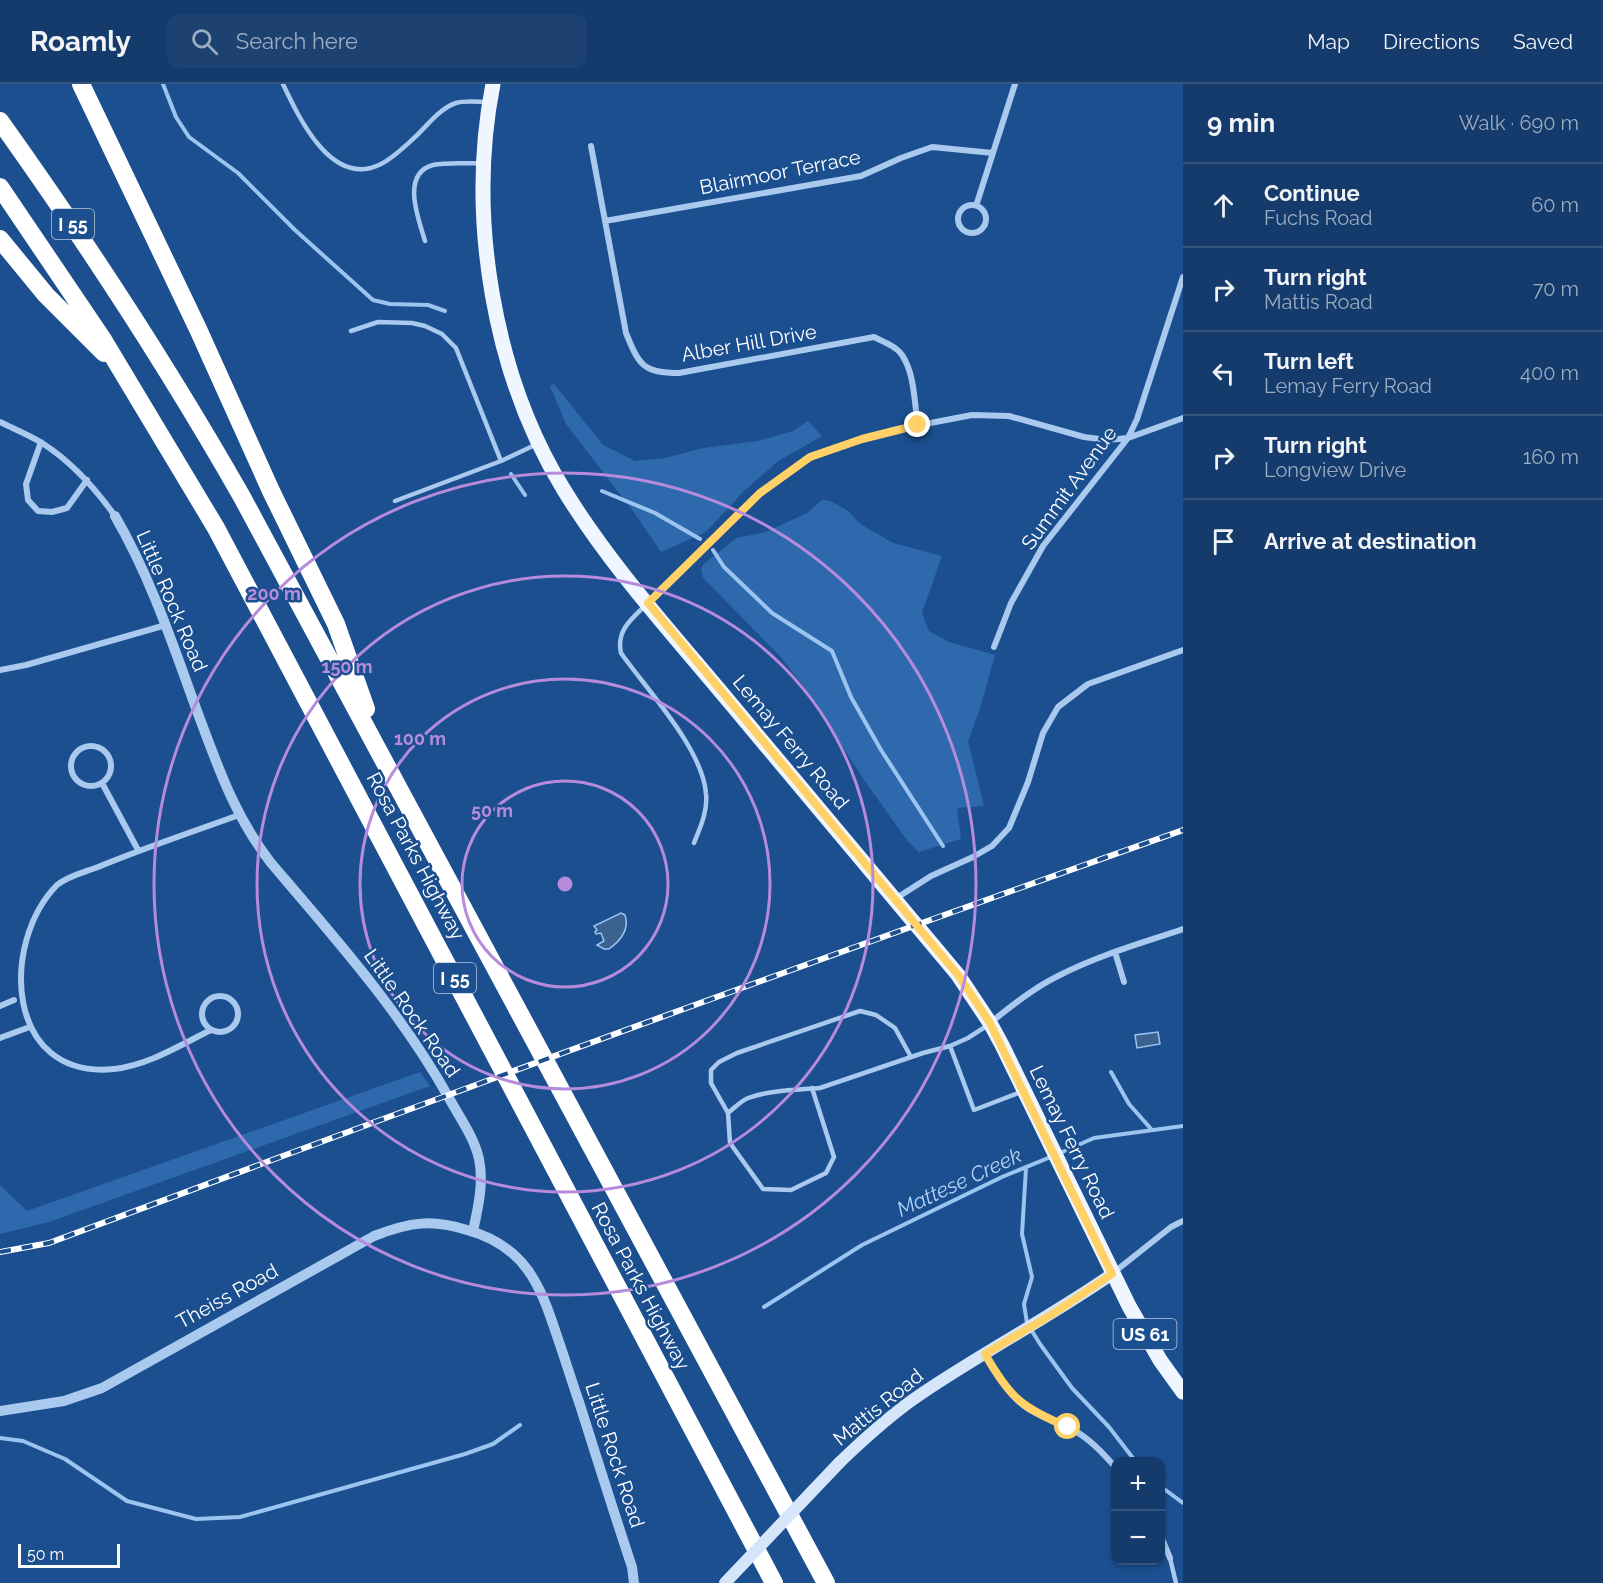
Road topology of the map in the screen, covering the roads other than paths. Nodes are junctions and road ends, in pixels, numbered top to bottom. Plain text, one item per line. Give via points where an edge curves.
1 (81, 84) edge
2 (283, 84) edge
3 (494, 84) edge
4 (1015, 84) edge
5 (490, 102) junction
6 (0, 121) edge
7 (591, 146) dead end
8 (993, 153) junction
9 (485, 163) junction
10 (0, 187) edge
11 (976, 206) junction
12 (605, 221) junction
13 (0, 239) edge
14 (425, 240) dead end
15 (1183, 277) edge
16 (351, 331) dead end
17 (127, 377) junction
18 (1183, 418) edge
19 (0, 422) edge
20 (918, 425) junction
21 (1128, 438) junction
22 (41, 442) junction
23 (539, 443) junction
24 (501, 460) junction
25 (87, 480) junction
26 (395, 501) dead end
27 (115, 516) joint
28 (648, 603) junction
29 (166, 625) junction
30 (994, 647) dead end
31 (1183, 650) edge
32 (0, 670) edge
33 (385, 764) junction
34 (102, 783) junction
35 (239, 815) junction
36 (694, 843) dead end
37 (138, 850) junction
38 (895, 900) junction
39 (1183, 929) edge
40 (21, 932) dead end
41 (1115, 952) junction
42 (1124, 982) dead end
43 (14, 991) dead end
44 (14, 1000) junction
45 (0, 1006) edge
46 (16, 1008) dead end
47 (19, 1016) dead end
48 (990, 1023) junction
49 (27, 1028) junction
50 (211, 1030) junction
51 (0, 1038) edge
52 (950, 1046) junction
53 (911, 1057) junction
54 (812, 1088) junction
55 (1024, 1090) junction
56 (728, 1113) junction
57 (1183, 1221) edge
58 (473, 1231) junction
59 (1112, 1274) junction
60 (985, 1354) junction
61 (1183, 1392) edge
62 (0, 1411) edge
63 (1111, 1462) edge
64 (1165, 1545) edge
65 (1170, 1558) joint
66 (634, 1583) edge
67 (725, 1583) edge
68 (774, 1583) edge
69 (826, 1583) edge
70 (1176, 1583) edge

1 - 33 highway via 336,624
2 - 5 lane via 314,140 328,156 355,168 380,165 457,103
3 - 5 main road, Lemay Ferry Road / US 61
4 - 8 street
5 - 9 main road, Lemay Ferry Road / US 61
6 - 33 highway, I 55 via 83,239 199,423
7 - 12 street, Alber Hill Drive
8 - 11 street
8 - 12 street, Blairmoor Terrace via 932,147 861,176
9 - 14 lane via 433,165 424,170 414,189
9 - 23 main road, Lemay Ferry Road / US 61 via 487,241 495,307 513,377
10 - 17 highway, I 55
11 - 11 street via 985,213 985,224 976,232 966,232 958,216 967,206
12 - 20 street, Alber Hill Drive via 626,333 636,358 647,367 679,373 874,337 902,356 914,386
13 - 17 highway via 46,295
15 - 21 street, Summit Avenue
16 - 24 lane via 378,322 412,323 442,334 456,348
17 - 68 highway, Rosa Parks Highway / I 55 via 281,649
18 - 21 street
19 - 22 street, Little Rock Road
20 - 21 street via 972,415 1009,416 1084,437
20 - 28 street via 810,457 760,493
21 - 30 street, Summit Avenue via 1043,546 1011,603
22 - 25 street, Little Rock Road
22 - 25 street via 26,484 28,500 38,510 67,508
23 - 24 lane
23 - 28 main road, Lemay Ferry Road / US 61 via 587,526
24 - 26 lane
25 - 27 street, Little Rock Road
27 - 29 street, Little Rock Road
28 - 36 lane via 622,631 621,653 683,737 701,773 706,805
28 - 38 main road, Lemay Ferry Road / US 61
29 - 32 street
29 - 35 street, Little Rock Road
31 - 38 street via 1088,684 1058,707 1043,733 1009,828 992,846 931,876
33 - 69 highway, Rosa Parks Highway / I 55
34 - 34 street via 82,784 73,774 72,761 80,750 93,746 108,756 109,773
34 - 37 street
35 - 37 street
35 - 58 street, Little Rock Road via 271,863 380,993 473,1140 481,1173
37 - 40 street via 58,883 33,908
38 - 48 main road, Lemay Ferry Road / US 61 via 958,975
39 - 41 street
41 - 42 street
41 - 48 street via 1058,976
43 - 44 street
44 - 45 street
44 - 46 street
47 - 49 street
48 - 52 lane
48 - 55 main road, Lemay Ferry Road / US 61
49 - 50 street via 44,1051 60,1060 114,1069 150,1060
49 - 51 street
50 - 50 street via 228,1030 236,1021 236,1008 229,999 218,996 204,1005 202,1016
52 - 53 lane
52 - 55 lane via 974,1110
53 - 54 lane
53 - 56 lane via 895,1028 876,1015 860,1011 719,1062 711,1070 711,1083
54 - 56 lane via 746,1099
54 - 56 lane via 834,1157 826,1173 791,1190 763,1189 730,1143
55 - 59 main road, Lemay Ferry Road / US 61
57 - 59 street
58 - 62 street, Theiss Road via 430,1222 396,1227 348,1249 102,1388 64,1401
58 - 66 street, Little Rock Road via 517,1257 544,1297
59 - 60 main road, Mattis Road
59 - 61 main road, Lemay Ferry Road / US 61
60 - 63 street via 997,1375 1025,1406 1085,1437
60 - 67 main road, Mattis Road, bridge via 898,1410 840,1462
64 - 65 street
65 - 70 lane

